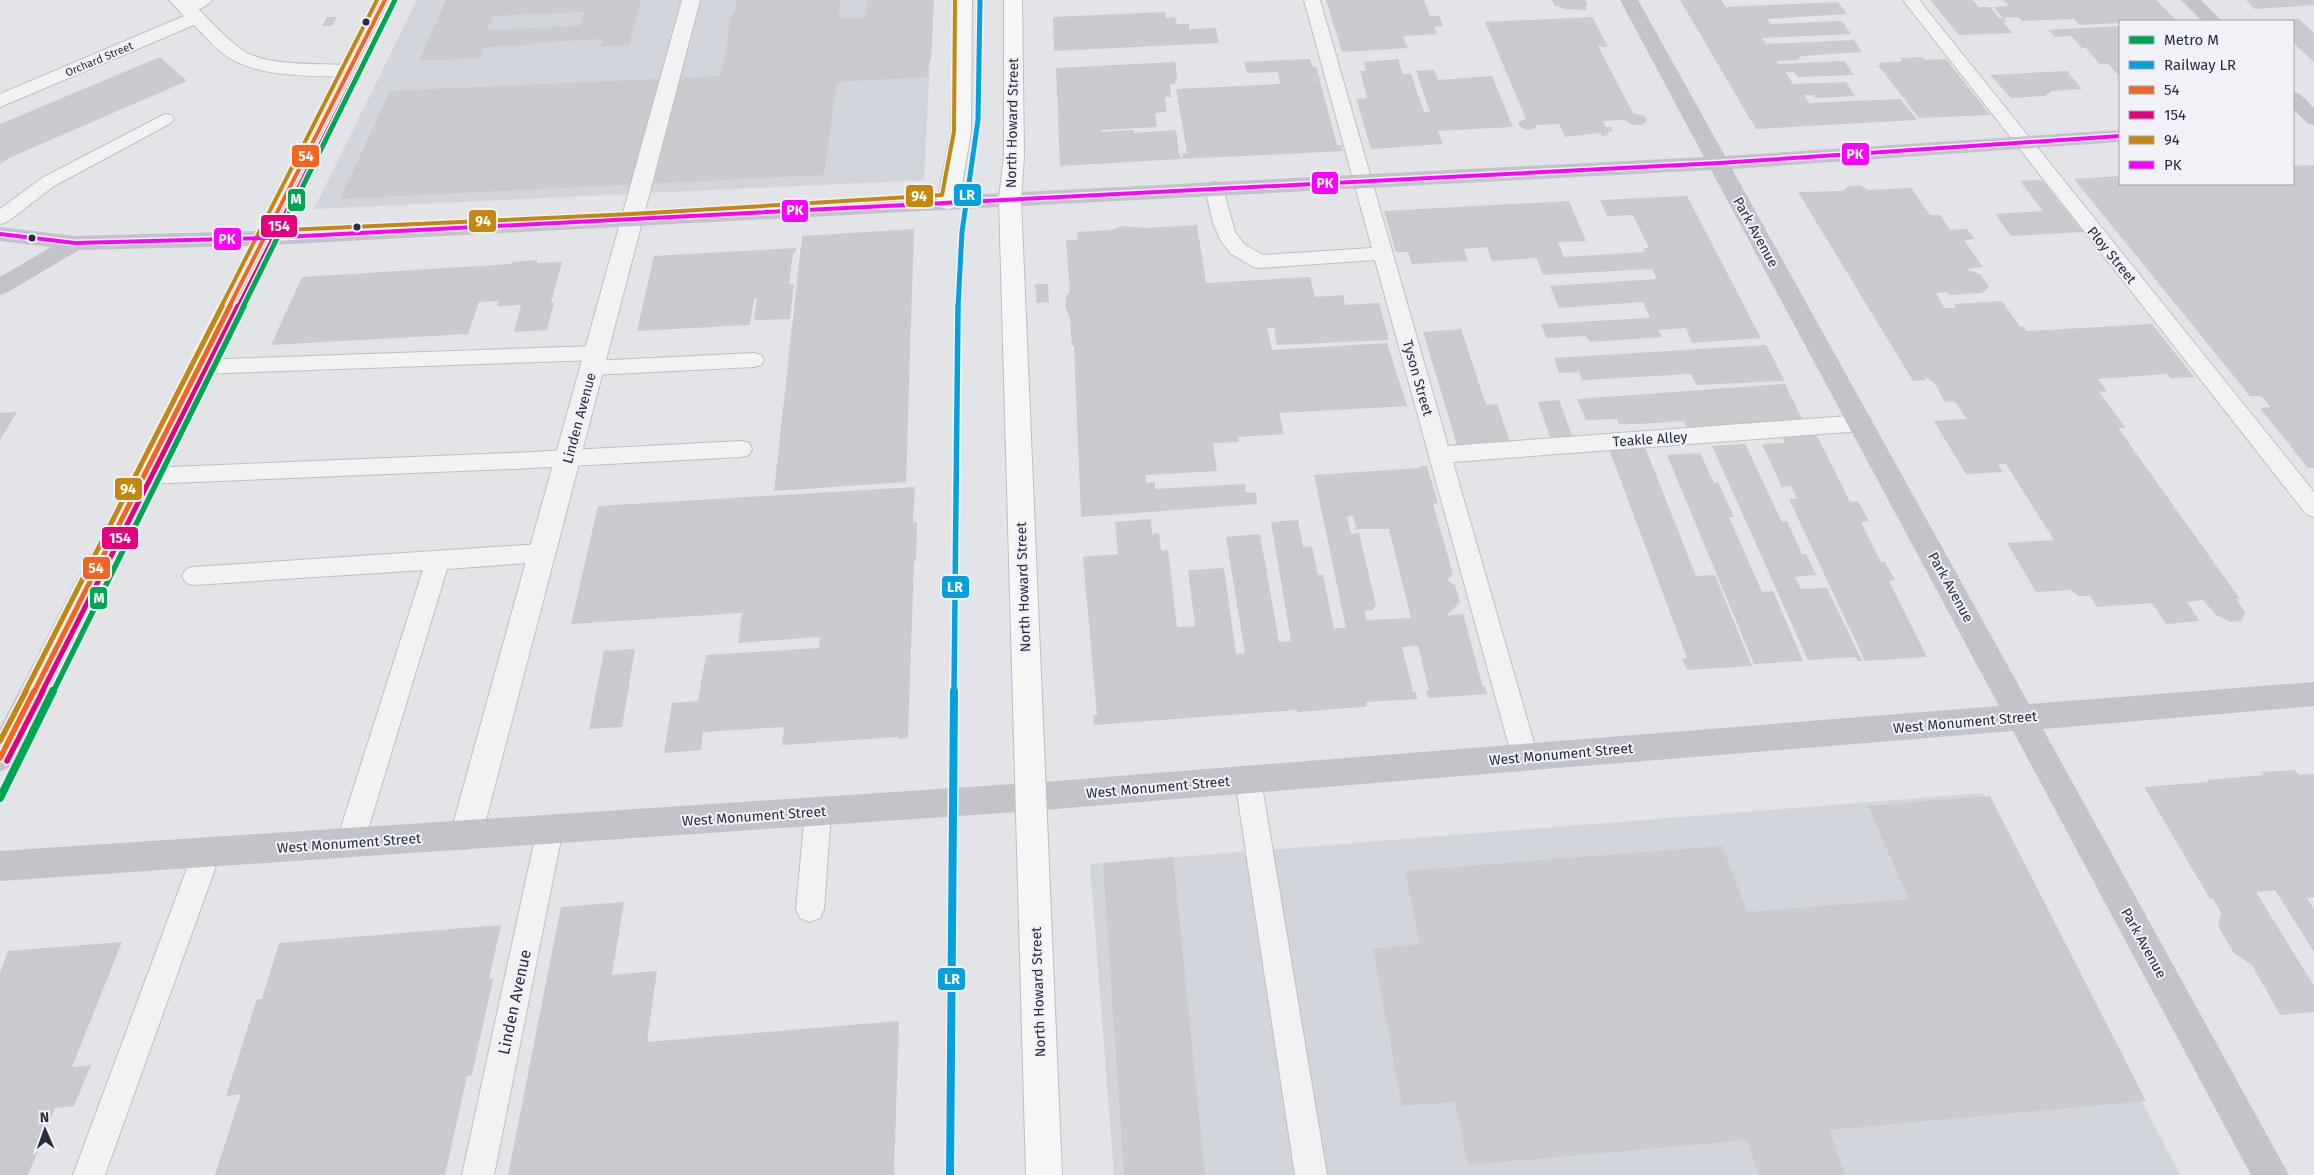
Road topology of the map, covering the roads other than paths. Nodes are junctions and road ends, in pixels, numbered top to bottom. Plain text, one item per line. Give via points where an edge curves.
1 (385, 0) edge
2 (691, 0) edge
3 (963, 0) edge
4 (1013, 0) edge
5 (1312, 0) edge
6 (1629, 0) edge
7 (1911, 0) edge
8 (2190, 0) edge
9 (192, 6) edge
10 (2212, 20) edge
11 (348, 71) junction
12 (2294, 99) edge
13 (0, 101) edge
14 (165, 119) dead end
15 (2314, 119) edge
16 (2314, 125) edge
17 (2294, 126) edge
18 (2119, 136) edge
19 (2022, 141) junction
20 (1719, 163) junction
21 (1363, 180) junction
22 (1214, 188) junction
23 (1010, 198) junction
24 (948, 202) junction
25 (0, 218) edge
26 (632, 221) junction
27 (0, 234) edge
28 (264, 238) junction
29 (75, 243) junction
30 (1384, 253) junction
31 (0, 287) edge
32 (754, 360) dead end
33 (594, 361) junction
34 (200, 367) junction
35 (1861, 423) junction
36 (741, 449) dead end
37 (1440, 454) junction
38 (568, 459) junction
39 (145, 476) junction
40 (2314, 508) edge
41 (542, 553) junction
42 (438, 560) junction
43 (194, 576) dead end
44 (2314, 694) edge
45 (2021, 717) junction
46 (1525, 757) junction
47 (0, 758) edge
48 (1248, 780) junction
49 (1031, 797) junction
50 (818, 812) junction
51 (550, 829) junction
52 (466, 835) junction
53 (350, 843) junction
54 (207, 852) junction
55 (0, 866) edge
56 (810, 909) dead end
57 (89, 1175) edge
58 (478, 1175) edge
59 (1044, 1175) edge
60 (1311, 1175) edge
61 (2271, 1175) edge

1 - 11 street
2 - 26 street, Linden Avenue
3 - 24 main road via 960,132
4 - 23 main road, North Howard Street via 1014,156
5 - 21 lane, Tyson Street
6 - 20 street, Park Avenue
7 - 19 lane, Ploy Street
8 - 10 street
9 - 11 street via 236,54 254,62 279,67
9 - 13 street, Orchard Street
11 - 28 street
12 - 15 street
14 - 25 lane via 48,182
16 - 17 street
18 - 19 street
19 - 20 street
19 - 40 lane, Ploy Street
20 - 21 street
20 - 35 street, Park Avenue
21 - 22 street
21 - 30 lane, Tyson Street
22 - 23 street
22 - 30 lane via 1227,240 1246,256 1260,262
23 - 24 street
23 - 49 main road, North Howard Street
24 - 26 street
26 - 28 street
26 - 33 street, Linden Avenue
27 - 29 street
28 - 29 street
28 - 34 street
29 - 31 street
30 - 37 lane, Tyson Street
32 - 33 lane
33 - 34 lane
33 - 38 street, Linden Avenue
34 - 39 street
35 - 37 lane, Teakle Alley
35 - 45 street, Park Avenue
36 - 38 lane
37 - 46 lane, Tyson Street
38 - 39 lane
38 - 41 street, Linden Avenue
39 - 47 street
41 - 42 lane
41 - 52 street, Linden Avenue
42 - 43 lane
42 - 53 lane
44 - 45 street, West Monument Street
45 - 46 street, West Monument Street
45 - 61 street, Park Avenue
46 - 48 street, West Monument Street
48 - 49 street, West Monument Street
48 - 60 lane
49 - 50 street, West Monument Street
49 - 59 main road, North Howard Street
50 - 51 street, West Monument Street
50 - 56 lane
51 - 52 street, West Monument Street
51 - 58 lane, Linden Avenue
52 - 53 street, West Monument Street
53 - 54 street, West Monument Street
54 - 55 street, West Monument Street
54 - 57 lane

